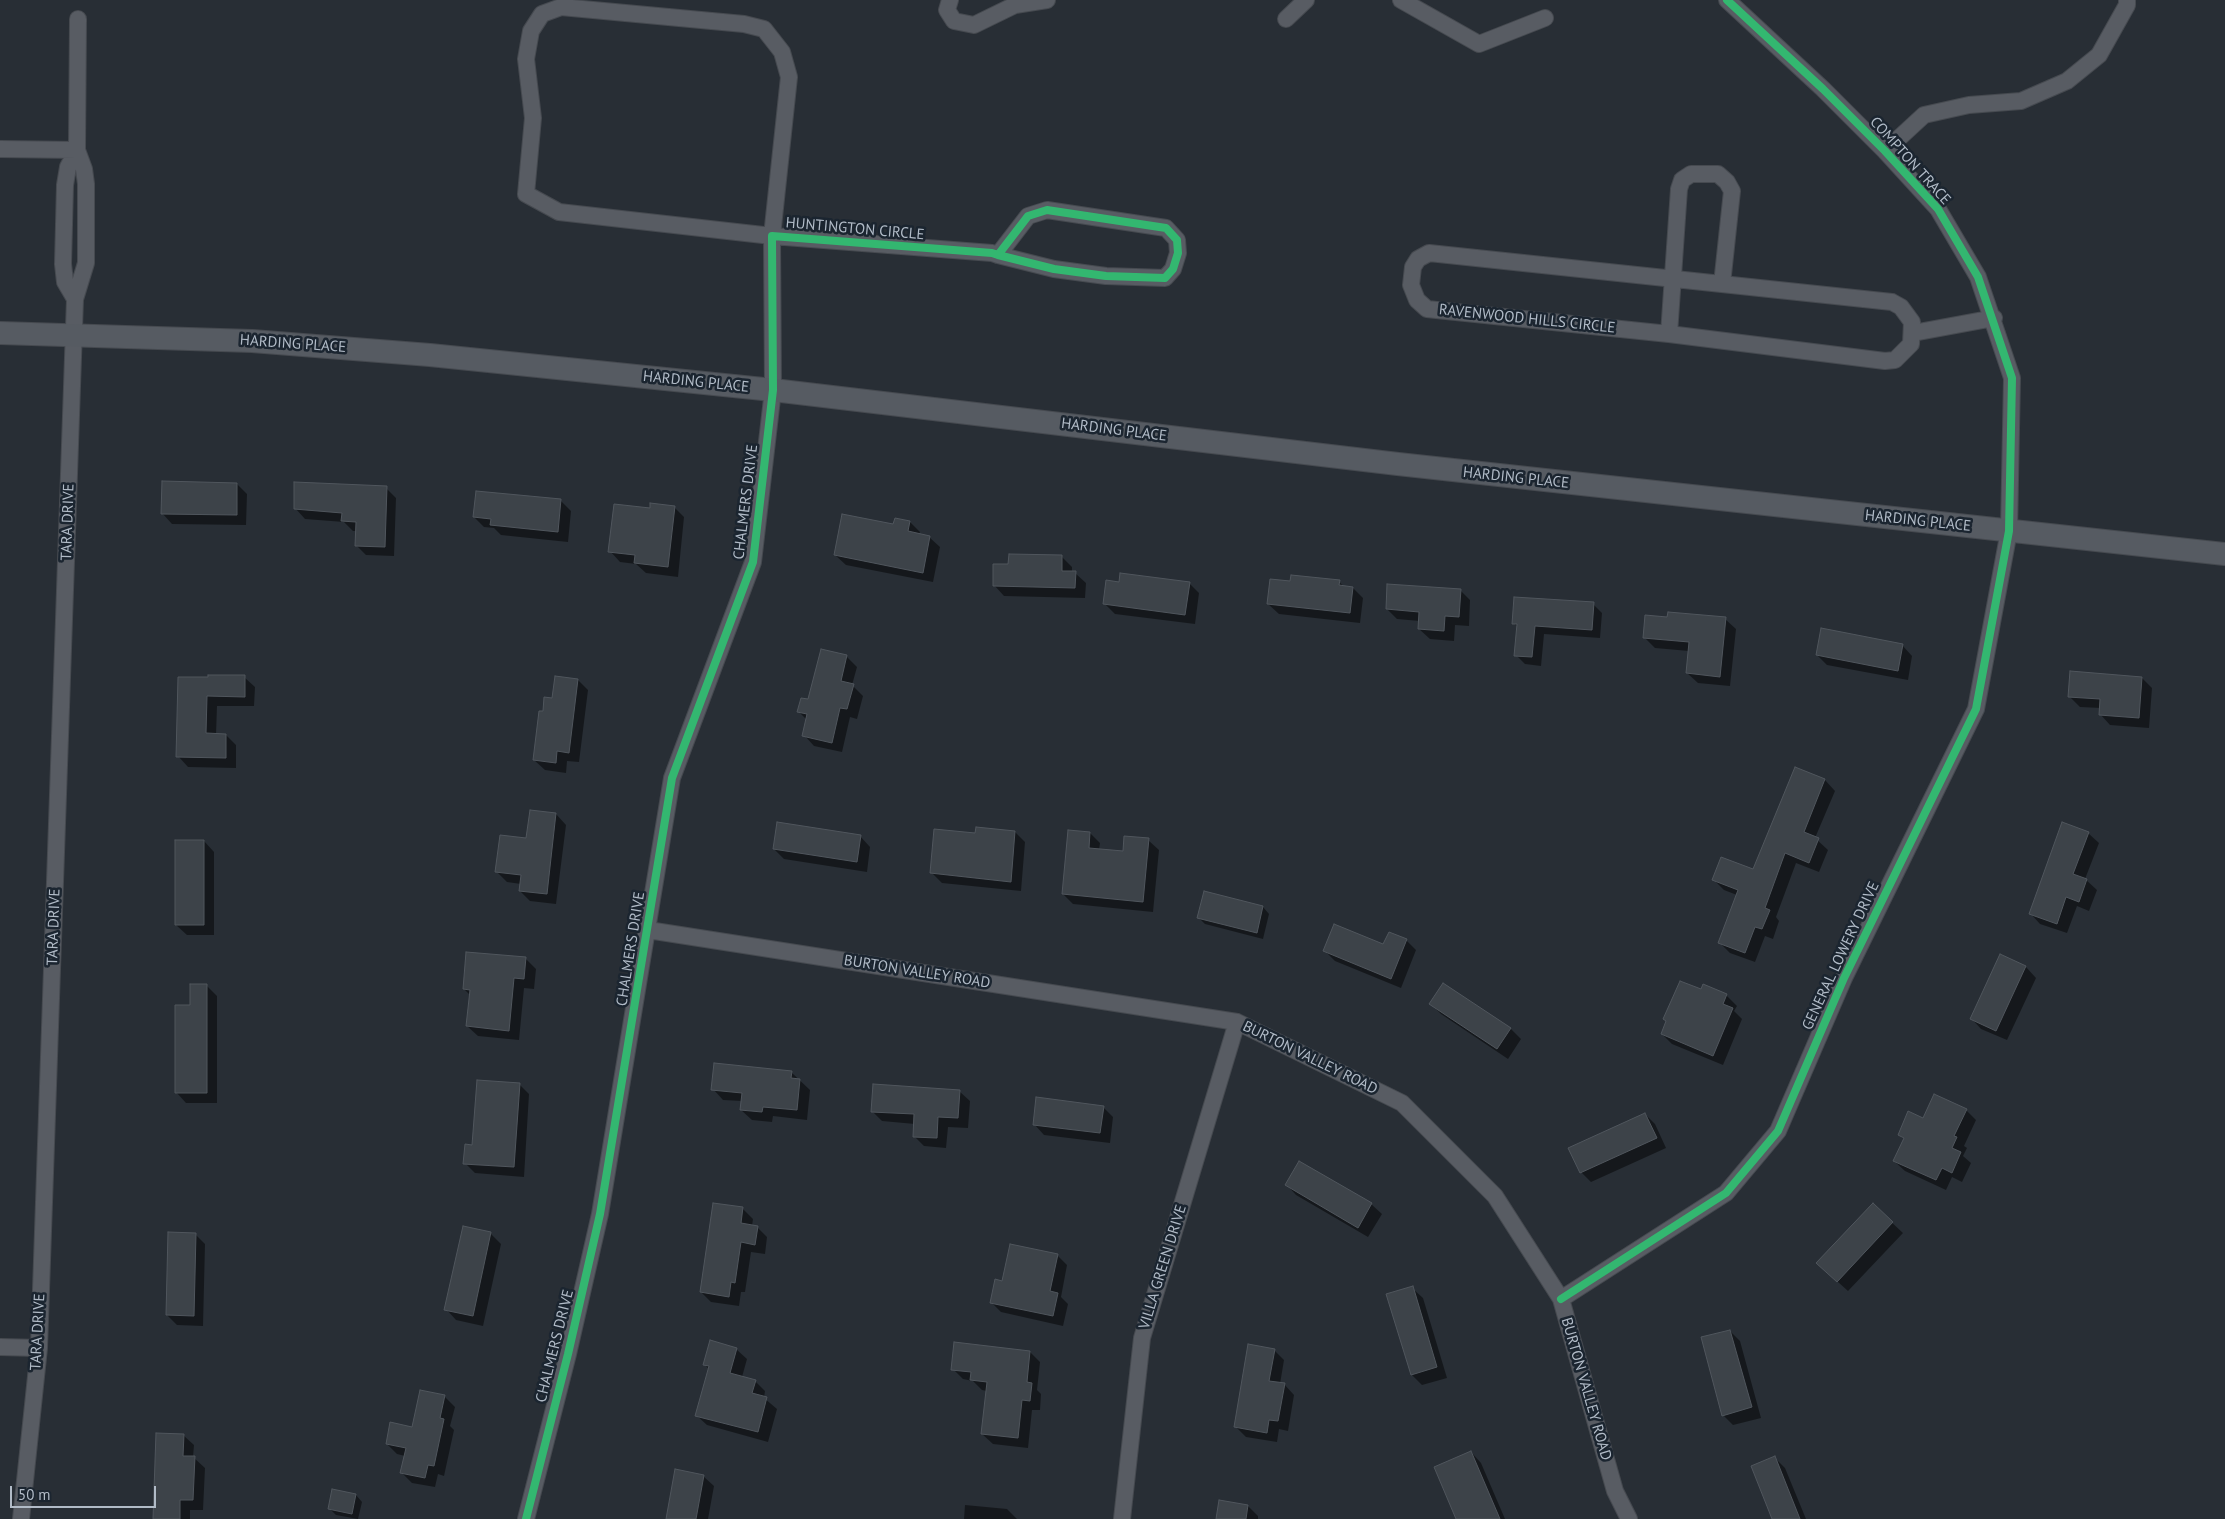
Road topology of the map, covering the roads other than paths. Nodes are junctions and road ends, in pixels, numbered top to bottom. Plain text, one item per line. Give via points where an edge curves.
1 (950, 0) edge
2 (1047, 0) edge
3 (1306, 0) edge
4 (1401, 0) edge
5 (1727, 0) edge
6 (2127, 0) edge
7 (1546, 18) dead end
8 (78, 19) dead end
9 (1286, 19) dead end
10 (0, 149) edge
11 (77, 150) junction
12 (1885, 151) junction
13 (772, 236) junction
14 (998, 255) junction
15 (1673, 279) junction
16 (1722, 284) junction
17 (74, 299) junction
18 (1994, 318) junction
19 (0, 333) edge
20 (1913, 333) junction
21 (1669, 334) junction
22 (74, 335) junction
23 (773, 390) junction
24 (2009, 531) junction
25 (2225, 554) edge
26 (648, 930) junction
27 (1237, 1022) junction
28 (1560, 1300) junction
29 (0, 1347) edge
30 (39, 1348) junction
31 (21, 1519) edge
32 (526, 1519) edge
33 (1122, 1519) edge
34 (1629, 1519) edge

1 - 2 street via 947,10 954,21 974,25 1015,5
3 - 9 street
4 - 7 street via 1479,44
5 - 12 street, COMPTON TRACE
6 - 12 street via 2099,55 2067,81 2021,100 1969,105 1924,115
8 - 11 street
10 - 11 street
11 - 17 street via 86,184 86,263
11 - 17 street via 68,166 65,185 63,264 65,282
12 - 18 street, COMPTON TRACE via 1938,210 1978,277
13 - 13 street, HUNTINGTON CIRCLE via 789,78 782,52 764,29 744,24 560,7 542,14 531,31 526,59 532,118 526,194 559,212
13 - 14 street, HUNTINGTON CIRCLE
13 - 23 street, HUNTINGTON CIRCLE
14 - 14 street, HUNTINGTON CIRCLE via 1054,269 1106,276 1165,278 1173,269 1178,253 1177,240 1166,228 1046,210 1028,216
15 - 16 street, RAVENWOOD HILLS CIRCLE
15 - 16 street via 1682,180 1691,174 1711,173 1718,174 1732,191
15 - 21 street
15 - 21 street, RAVENWOOD HILLS CIRCLE via 1429,253 1418,259 1413,267 1411,284 1417,300 1427,309
16 - 20 street, RAVENWOOD HILLS CIRCLE via 1892,302 1907,314
17 - 22 street, TARA DRIVE
18 - 20 street
18 - 24 street, COMPTON TRACE via 2012,378
19 - 22 main road, HARDING PLACE
20 - 21 street, RAVENWOOD HILLS CIRCLE via 1911,344 1904,353 1895,360 1884,361
22 - 23 main road, HARDING PLACE via 346,347
22 - 30 street, TARA DRIVE
23 - 24 main road, HARDING PLACE via 1398,464
23 - 26 street, CHALMERS DRIVE via 753,562 672,778
24 - 25 main road, HARDING PLACE
24 - 28 street, GENERAL LOWERY DRIVE via 1976,709 1844,978 1778,1131 1726,1193
26 - 27 street, BURTON VALLEY ROAD
26 - 32 street, CHALMERS DRIVE via 600,1214
27 - 28 street, BURTON VALLEY ROAD via 1402,1103 1495,1196
27 - 33 street, VILLA GREEN DRIVE via 1142,1338
28 - 34 street, BURTON VALLEY ROAD via 1615,1491
29 - 30 street
30 - 31 street, TARA DRIVE

